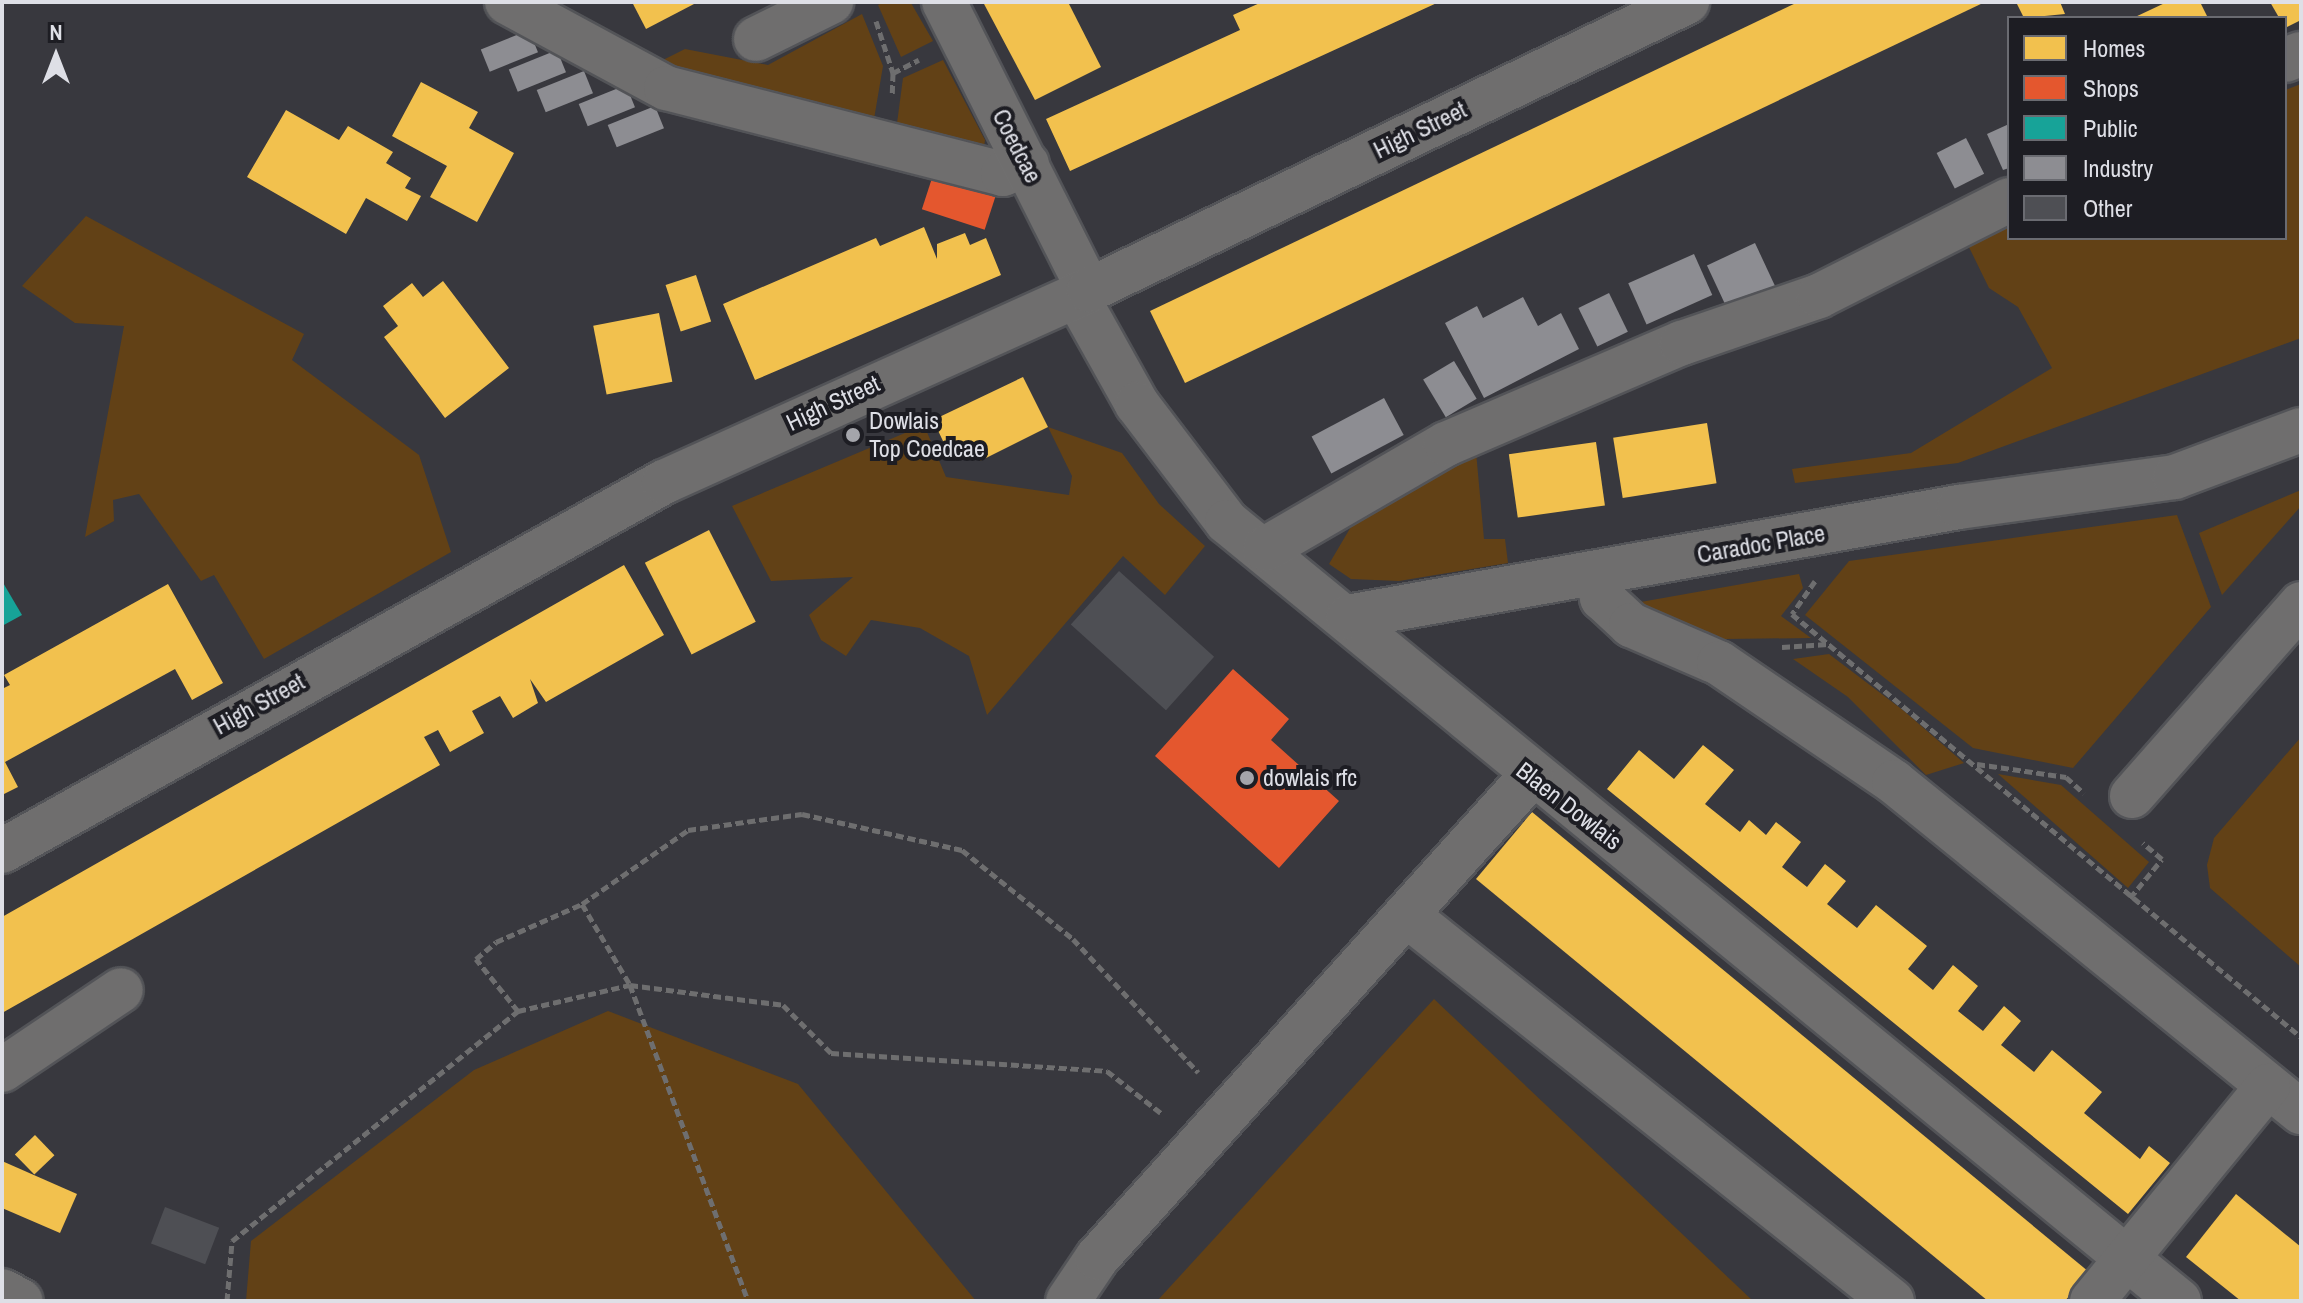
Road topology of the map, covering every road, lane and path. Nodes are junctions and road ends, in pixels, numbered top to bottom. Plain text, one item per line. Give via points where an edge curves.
1 (507, 2) edge
2 (944, 2) edge
3 (1687, 2) edge
4 (850, 6) edge
5 (756, 39) dead end
6 (880, 143) junction
7 (1027, 164) junction
8 (2007, 201) edge
9 (1082, 292) junction
10 (2301, 430) edge
11 (1813, 535) junction
12 (1265, 549) junction
13 (1597, 574) junction
14 (2301, 604) edge
15 (1348, 617) junction
16 (1977, 764) junction
17 (1531, 776) junction
18 (2118, 809) junction
19 (2, 851) edge
20 (2130, 898) junction
21 (582, 904) junction
22 (1409, 917) junction
23 (630, 985) junction
24 (121, 990) dead end
25 (518, 1011) junction
26 (2301, 1037) edge
27 (2, 1070) edge
28 (2284, 1099) edge
29 (1234, 1105) junction
30 (1199, 1144) junction
31 (2127, 1259) junction
32 (2, 1291) edge
33 (21, 1301) edge
34 (227, 1301) edge
35 (748, 1301) edge
36 (1068, 1301) edge
37 (1892, 1301) edge
38 (2092, 1301) edge
39 (2179, 1301) edge

1 - 6 street via 666,88
2 - 7 street, Coedcae
3 - 9 street, High Street
4 - 5 street
4 - 6 path via 893,73
6 - 7 street via 1003,174
7 - 9 street, Coedcae
8 - 12 street via 1819,296 1682,343 1446,444
9 - 12 street, Blaen Dowlais via 1137,404 1198,491
9 - 19 street, High Street via 664,482
10 - 11 street, Caradoc Place via 2175,477
11 - 13 street, Caradoc Place
11 - 16 path via 1821,573 1792,614
12 - 15 street, Blaen Dowlais
13 - 15 street, Caradoc Place
13 - 28 street via 1602,598 1631,625 1719,663 1894,782
14 - 18 street
15 - 17 street, Blaen Dowlais
16 - 18 path via 2066,777
16 - 20 path
17 - 22 street
17 - 31 street, Blaen Dowlais
18 - 20 path via 2162,859
20 - 26 path
21 - 23 path
21 - 25 path via 496,942 476,959
21 - 29 path via 688,830 802,814 962,850 1073,939
22 - 29 street
22 - 37 street
23 - 25 path
23 - 30 path via 783,1005 831,1053 1107,1071
23 - 35 path
24 - 27 street
25 - 34 path via 232,1241
28 - 31 street
29 - 30 street
30 - 36 street
31 - 38 street
31 - 39 street, Blaen Dowlais
32 - 33 street

